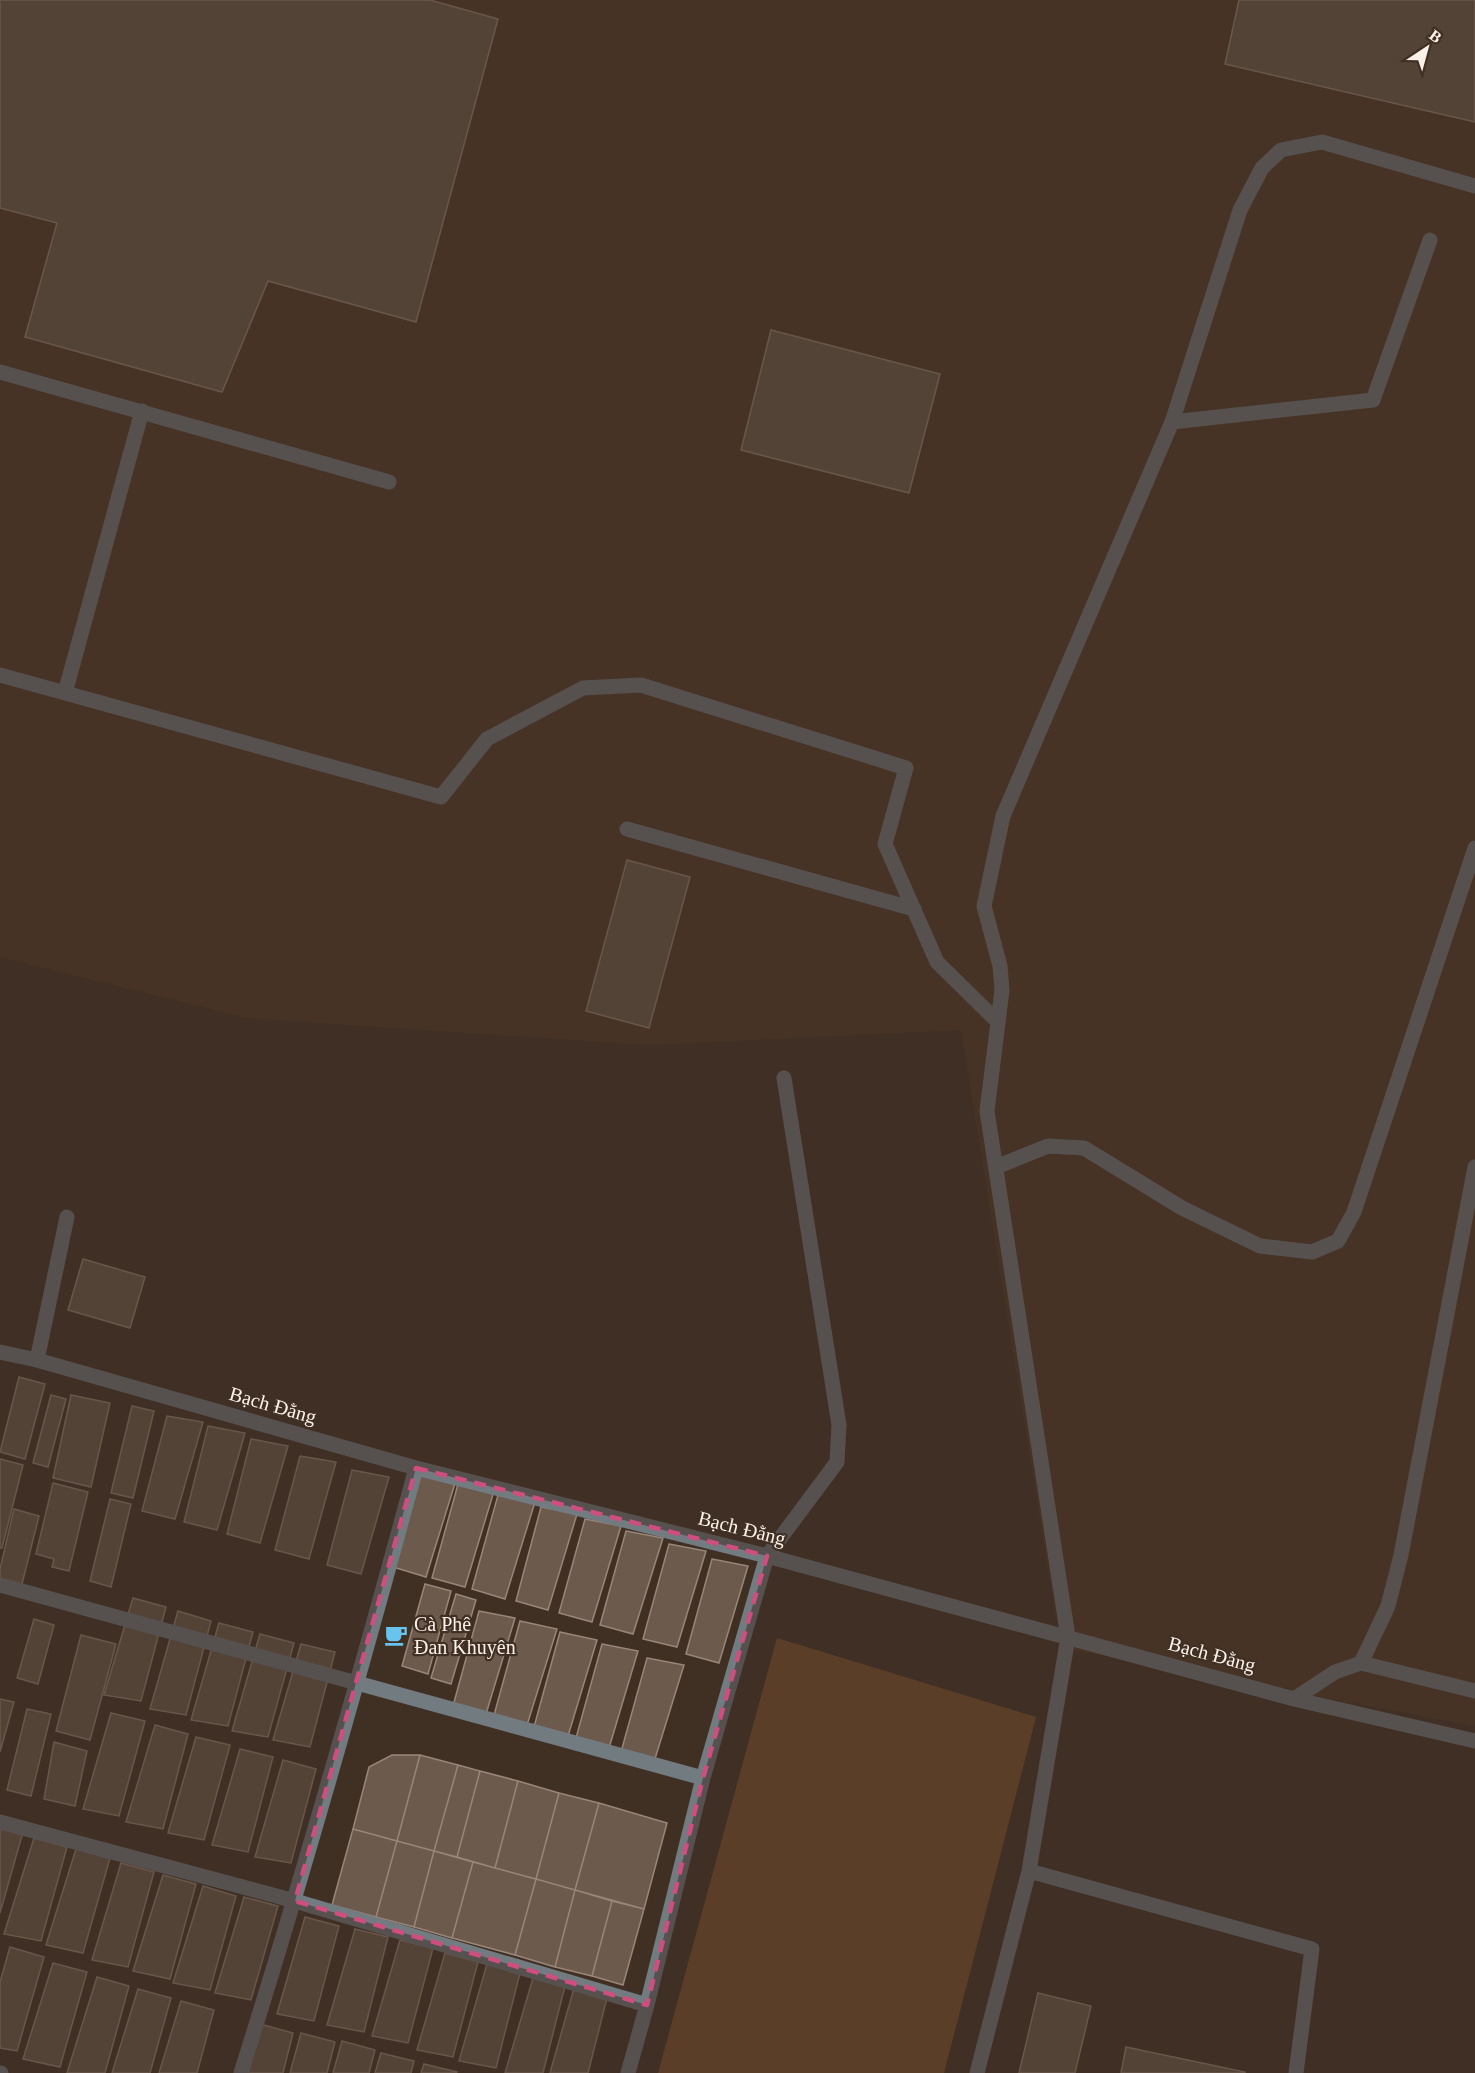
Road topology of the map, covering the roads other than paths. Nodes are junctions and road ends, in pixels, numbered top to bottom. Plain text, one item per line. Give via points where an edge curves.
1 (1475, 186) edge
2 (1430, 240) dead end
3 (0, 372) edge
4 (142, 411) junction
5 (1172, 422) junction
6 (389, 482) dead end
7 (0, 675) edge
8 (64, 693) junction
9 (627, 829) dead end
10 (1475, 848) edge
11 (914, 909) junction
12 (997, 1022) junction
13 (784, 1078) dead end
14 (996, 1167) junction
15 (1475, 1167) edge
16 (67, 1217) dead end
17 (0, 1352) edge
18 (37, 1360) junction
19 (416, 1468) junction
20 (767, 1556) junction
21 (0, 1585) edge
22 (1068, 1637) junction
23 (1361, 1663) junction
24 (358, 1684) junction
25 (1475, 1691) edge
26 (1294, 1699) junction
27 (1475, 1741) edge
28 (703, 1778) junction
29 (0, 1822) edge
30 (1029, 1871) junction
31 (295, 1901) junction
32 (647, 2005) junction
33 (241, 2073) edge
34 (628, 2073) edge
35 (977, 2073) edge
36 (1296, 2073) edge

1 - 5 street via 1322,142 1281,150 1262,168 1240,210
2 - 5 street via 1373,400
3 - 4 street
4 - 6 street
4 - 8 street
5 - 12 street via 1003,816 984,906 1000,966 1002,990
7 - 8 street
8 - 11 street via 441,797 487,740 582,688 641,686 906,768 885,844
9 - 11 street
10 - 14 street via 1354,1212 1338,1241 1312,1252 1260,1246 1182,1208 1084,1148 1048,1146
11 - 12 street via 937,962
12 - 14 street via 987,1111
13 - 20 street via 839,1425 837,1462
14 - 22 street
15 - 23 street via 1401,1555 1388,1606
16 - 18 street
17 - 18 street, Bạch Đằng
18 - 19 street, Bạch Đằng
19 - 20 street, Bạch Đằng
19 - 24 street
20 - 22 street, Bạch Đằng
20 - 28 street
21 - 24 street
22 - 26 street, Bạch Đằng
22 - 30 street
23 - 25 street
23 - 26 street via 1335,1672
24 - 28 street
24 - 31 street
26 - 27 street, Bạch Đằng
28 - 32 street
29 - 31 street
30 - 35 street
30 - 36 street via 1312,1949
31 - 32 street
31 - 33 street
32 - 34 street

